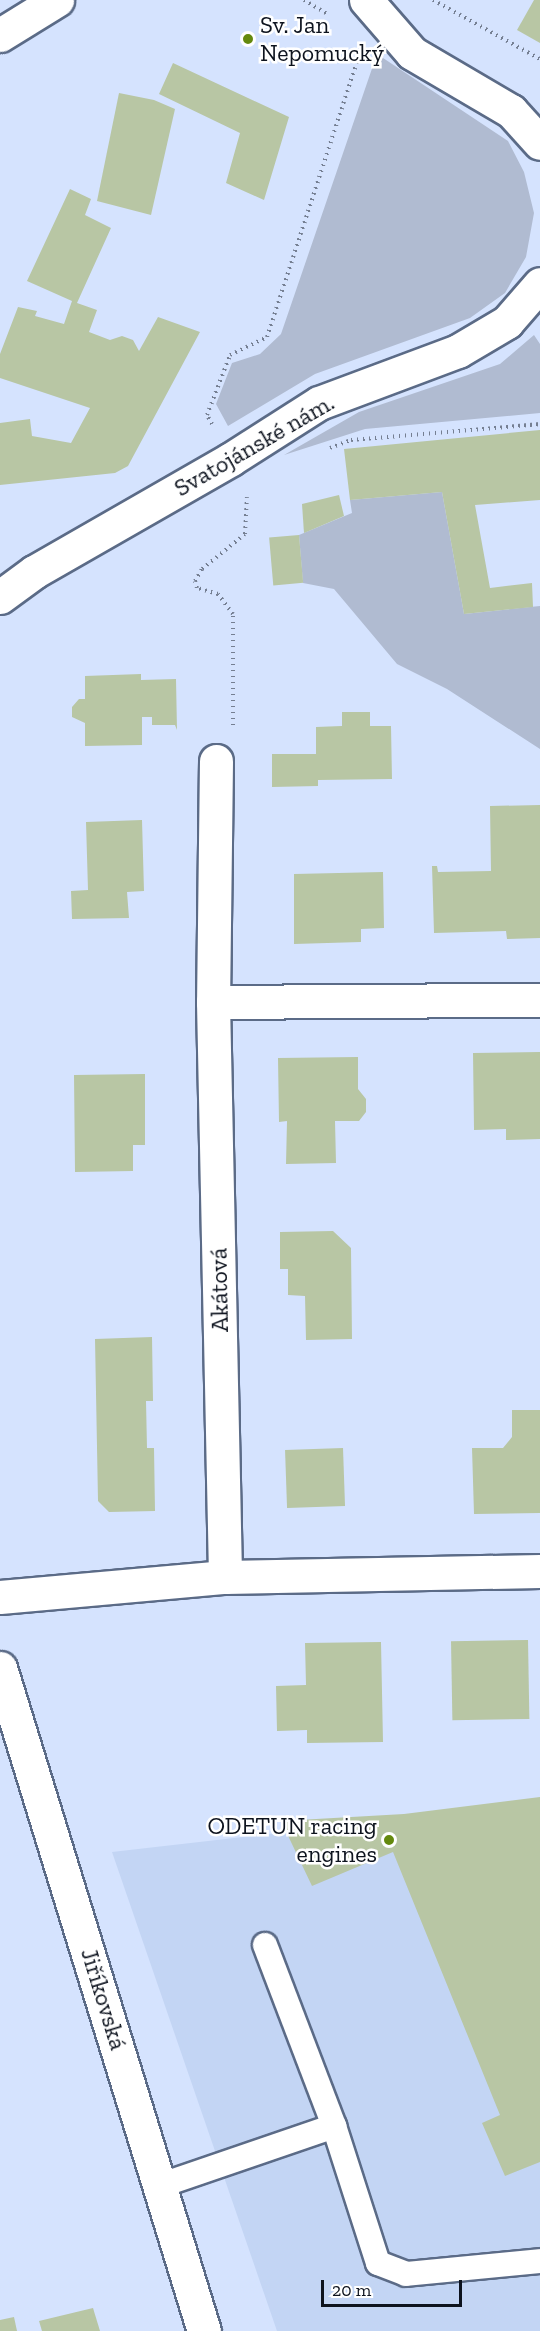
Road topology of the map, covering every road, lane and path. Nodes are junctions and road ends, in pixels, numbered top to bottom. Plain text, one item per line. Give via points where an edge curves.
1 (57, 0) edge
2 (304, 0) edge
3 (433, 0) edge
4 (368, 3) edge
5 (342, 23) junction
6 (0, 35) edge
7 (540, 59) edge
8 (540, 143) edge
9 (540, 284) edge
10 (540, 424) edge
11 (321, 451) dead end
12 (231, 459) junction
13 (0, 597) edge
14 (216, 761) joint
15 (540, 1000) edge
16 (213, 1002) junction
17 (540, 1571) edge
18 (225, 1577) junction
19 (0, 1597) edge
20 (0, 1668) edge
21 (265, 1945) dead end
22 (334, 2126) junction
23 (162, 2186) junction
24 (540, 2261) edge
25 (204, 2331) edge

1 - 6 street
2 - 5 path
3 - 7 path
4 - 5 path
4 - 8 street via 412,53 511,111
5 - 12 path via 360,54 267,337 230,355 207,415
9 - 12 street, Svatojánské nám. via 507,322 458,351 318,402
10 - 11 path via 351,440
12 - 13 street, Svatojánské nám. via 34,572
12 - 14 path via 248,489 245,534 202,569 195,581 197,588 218,594 233,614 233,762
14 - 16 street, Akátová
15 - 16 street
16 - 18 street, Akátová
17 - 18 street
18 - 19 street
20 - 23 street, Jiříkovská
21 - 22 lane
22 - 23 lane
22 - 24 lane via 378,2263 406,2274
23 - 25 street, Jiříkovská

